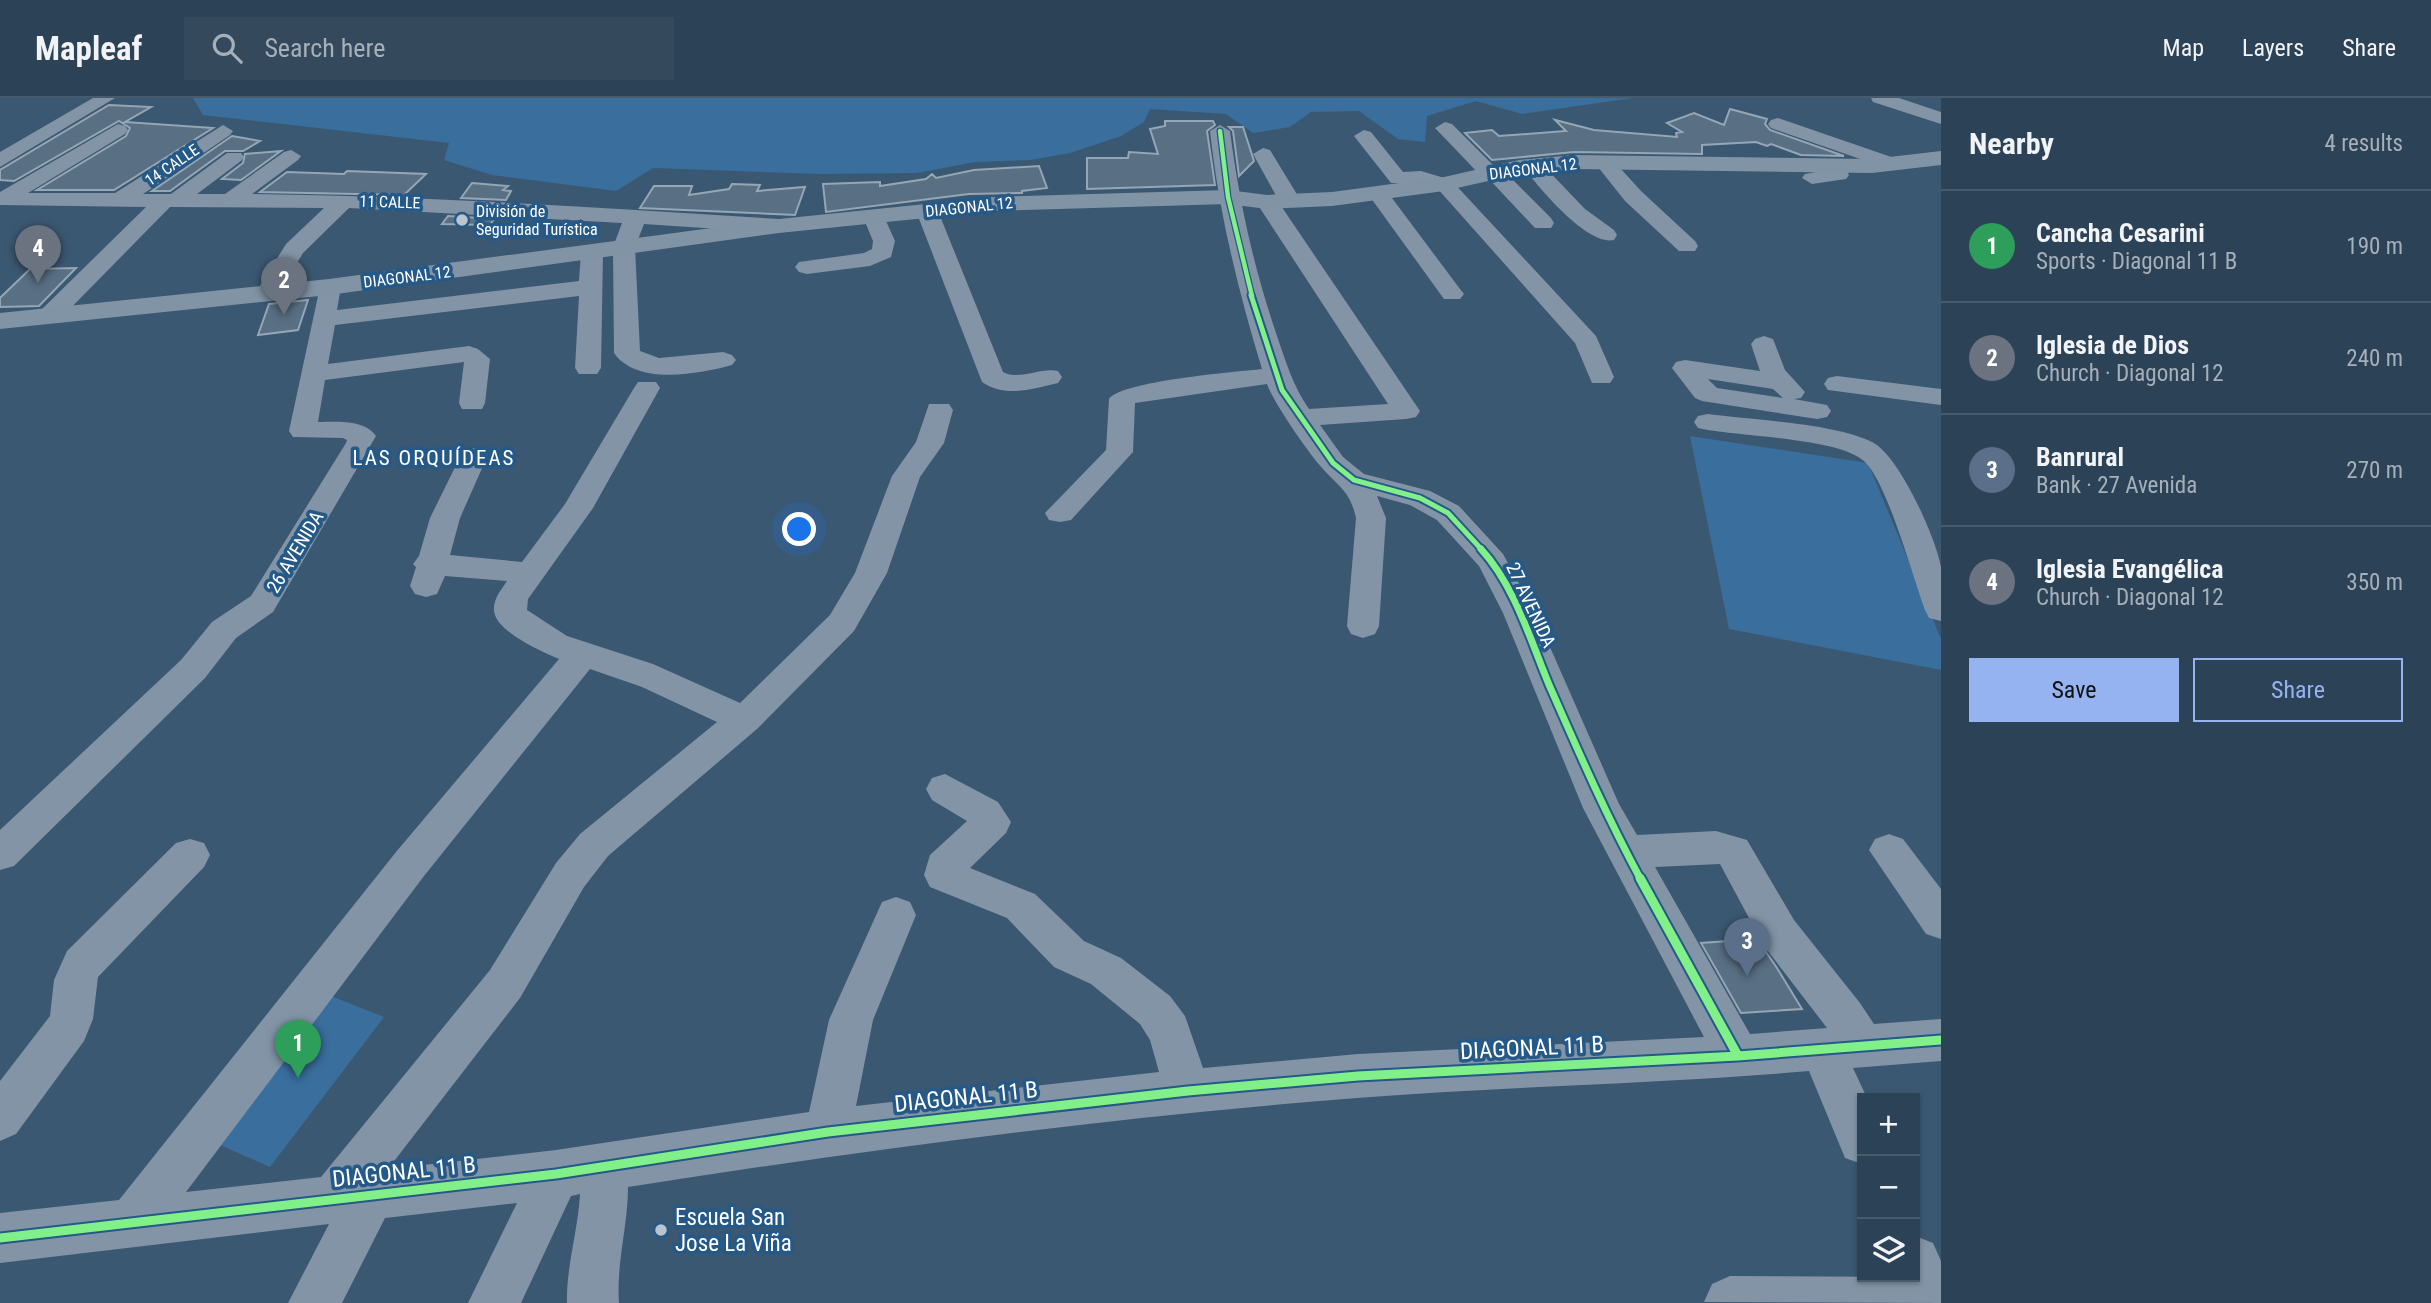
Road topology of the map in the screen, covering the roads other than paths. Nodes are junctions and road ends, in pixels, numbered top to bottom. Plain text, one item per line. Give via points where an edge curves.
1 (106, 98) edge
2 (1880, 98) edge
3 (1941, 118) edge
4 (1778, 124) dead end
5 (1445, 128) dead end
6 (118, 130) dead end
7 (223, 131) dead end
8 (1220, 131) dead end
9 (1364, 136) dead end
10 (1264, 153) dead end
11 (291, 156) dead end
12 (234, 158) dead end
13 (1941, 158) edge
14 (0, 162) edge
15 (1604, 162) junction
16 (1532, 165) junction
17 (1896, 165) junction
18 (1835, 166) junction
19 (1492, 173) junction
20 (1812, 178) dead end
21 (1403, 184) junction
22 (1444, 184) junction
23 (1379, 194) junction
24 (1228, 197) junction
25 (1, 199) edge
26 (121, 199) junction
27 (170, 200) junction
28 (231, 200) junction
29 (345, 200) junction
30 (1279, 201) junction
31 (927, 211) junction
32 (636, 216) junction
33 (874, 216) junction
34 (1543, 223) dead end
35 (779, 226) junction
36 (1606, 235) dead end
37 (1687, 246) dead end
38 (624, 247) junction
39 (592, 252) junction
40 (807, 267) dead end
41 (329, 287) junction
42 (590, 288) junction
43 (267, 294) junction
44 (1452, 294) dead end
45 (48, 316) junction
46 (323, 319) junction
47 (0, 321) edge
48 (723, 360) dead end
49 (588, 368) dead end
50 (1685, 368) junction
51 (313, 374) junction
52 (1276, 375) junction
53 (1049, 377) dead end
54 (1601, 377) dead end
55 (1779, 382) junction
56 (1837, 384) dead end
57 (647, 388) dead end
58 (1941, 397) edge
59 (472, 403) dead end
60 (939, 410) dead end
61 (1817, 411) junction
62 (1300, 418) junction
63 (1708, 422) dead end
64 (1861, 446) junction
65 (473, 457) dead end
66 (1354, 480) junction
67 (1060, 513) dead end
68 (531, 573) junction
69 (1941, 610) edge
70 (1363, 626) dead end
71 (581, 656) junction
72 (744, 720) junction
73 (945, 789) dead end
74 (1889, 850) dead end
75 (1625, 852) junction
76 (0, 854) edge
77 (190, 855) dead end
78 (896, 915) dead end
79 (1941, 921) edge
80 (1941, 1040) edge
81 (1842, 1048) junction
82 (1738, 1056) junction
83 (1188, 1091) junction
84 (0, 1118) edge
85 (1857, 1118) edge
86 (828, 1132) junction
87 (606, 1167) junction
88 (556, 1174) junction
89 (353, 1197) junction
90 (132, 1223) junction
91 (0, 1238) edge
92 (1920, 1272) edge
93 (1730, 1302) edge
94 (1933, 1302) edge
95 (1941, 1302) edge
96 (314, 1303) edge
97 (494, 1303) edge
98 (593, 1303) edge

1 - 14 street
2 - 3 street
4 - 17 street
5 - 19 street
6 - 25 street
7 - 26 street, 14 CALLE
8 - 24 street, 27 AVENIDA
9 - 21 street
10 - 30 street
11 - 28 street
12 - 27 street
13 - 17 main road, DIAGONAL 12
15 - 16 main road, DIAGONAL 12
15 - 18 main road, DIAGONAL 12
15 - 37 street
16 - 19 main road, DIAGONAL 12
16 - 36 street via 1577,214
17 - 18 main road, DIAGONAL 12
18 - 20 street via 1839,175 1835,178
19 - 22 main road, DIAGONAL 12
19 - 34 street
21 - 22 main road, DIAGONAL 12
21 - 23 main road, DIAGONAL 12
22 - 54 street via 1587,341
23 - 30 main road, DIAGONAL 12
23 - 44 street
24 - 30 main road, DIAGONAL 12
24 - 31 main road, DIAGONAL 12 via 1030,201
24 - 52 street, 27 AVENIDA
25 - 26 street, 11 CALLE
26 - 27 street, 11 CALLE
27 - 28 street, 11 CALLE
27 - 45 street
28 - 29 street, 11 CALLE
29 - 32 street, 11 CALLE
29 - 43 street via 294,249
30 - 62 street via 1406,411
31 - 33 main road, DIAGONAL 12
31 - 53 street via 991,376 1001,383
32 - 35 street, 11 CALLE
32 - 38 street
33 - 35 main road, DIAGONAL 12
33 - 40 street via 884,241 883,252 870,259
35 - 38 main road, DIAGONAL 12
38 - 39 main road, DIAGONAL 12
38 - 48 street via 627,353 632,359 660,365
39 - 41 main road, DIAGONAL 12
39 - 42 street
41 - 43 main road, DIAGONAL 12
41 - 46 street, 26 AVENIDA
42 - 46 street
42 - 49 street
43 - 45 main road, DIAGONAL 12
45 - 47 main road, DIAGONAL 12
46 - 51 street, 26 AVENIDA
50 - 55 street
50 - 55 street via 1672,348 1764,351
50 - 61 street via 1704,393
51 - 59 street via 469,354 477,359
51 - 76 street, 26 AVENIDA via 303,431 353,431 361,439 269,596 224,630 168,694
52 - 62 street, 27 AVENIDA
52 - 67 street via 1122,399 1119,452
55 - 61 street
56 - 58 street
57 - 68 street via 601,472
60 - 72 street via 934,434 906,476 855,606 826,641
61 - 64 street
62 - 66 street, 27 AVENIDA via 1333,463
63 - 64 street
64 - 69 street via 1877,458 1891,482
65 - 68 street via 445,518 427,575
66 - 70 street via 1371,518
66 - 75 street, 27 AVENIDA via 1420,498 1441,509 1464,527 1492,561
68 - 71 street via 512,598 510,613 531,631
71 - 72 street via 638,672
71 - 90 street via 410,864
72 - 89 street via 588,852 505,984
73 - 83 street via 992,822 944,867 944,875 1021,906 1069,954 1106,971 1154,1010 1169,1031
74 - 79 street
75 - 81 street via 1716,847 1733,851 1779,933 1844,1017
75 - 82 street, 27 AVENIDA
77 - 84 street via 82,964 73,981 73,1017 68,1027
78 - 86 street via 851,1020
80 - 81 street, DIAGONAL 11 B
81 - 82 street, DIAGONAL 11 B
81 - 85 street
82 - 83 street, DIAGONAL 11 B via 1358,1076
83 - 86 street, DIAGONAL 11 B
86 - 87 street, DIAGONAL 11 B
87 - 88 street, DIAGONAL 11 B
87 - 98 street
88 - 89 street, DIAGONAL 11 B
88 - 97 street
89 - 90 street, DIAGONAL 11 B
89 - 96 street
90 - 91 street, DIAGONAL 11 B
92 - 94 street
93 - 94 street
94 - 95 street

